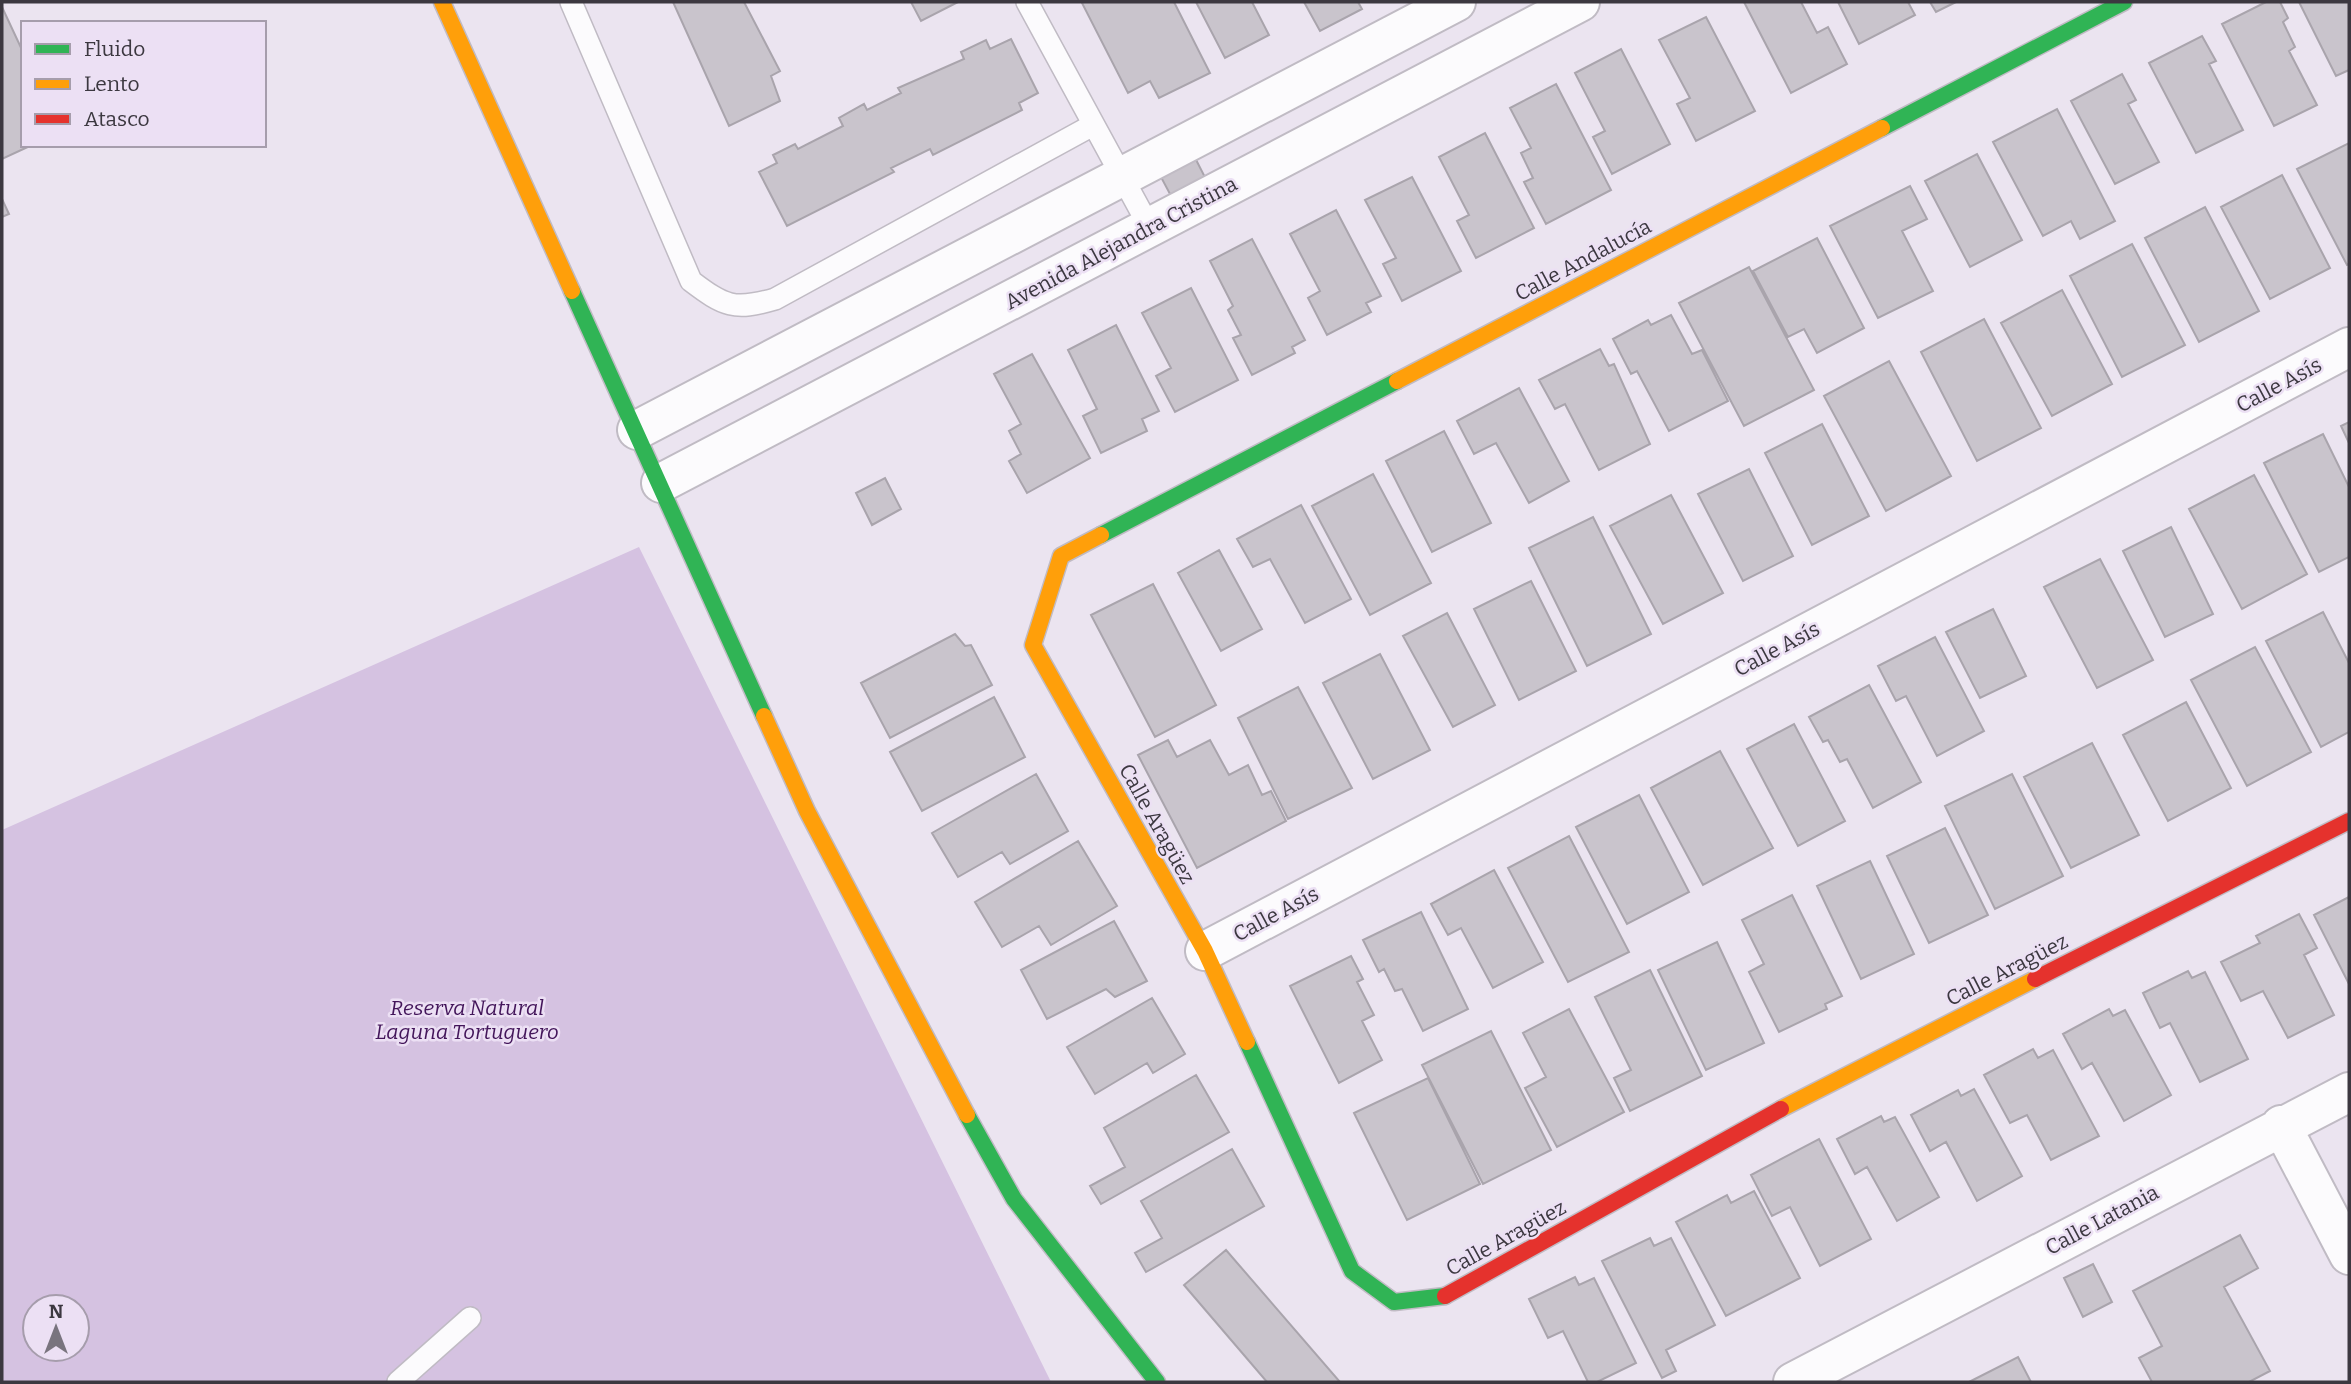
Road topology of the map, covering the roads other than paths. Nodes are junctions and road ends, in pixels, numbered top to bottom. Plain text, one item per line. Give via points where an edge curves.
1 (442, 2) edge
2 (570, 2) edge
3 (1027, 2) edge
4 (1456, 2) edge
5 (1580, 2) edge
6 (2124, 2) edge
7 (1093, 125) junction
8 (1122, 177) junction
9 (1150, 228) junction
10 (2349, 347) edge
11 (637, 430) junction
12 (661, 483) junction
13 (1062, 556) joint
14 (2349, 821) edge
15 (1205, 951) junction
16 (2349, 1092) edge
17 (2281, 1125) junction
18 (2349, 1255) edge
19 (470, 1318) dead end
20 (398, 1382) edge
21 (1157, 1382) edge
22 (1793, 1382) edge

1 - 11 street
2 - 7 lane via 691,281 721,304 748,307 775,299
3 - 7 lane
4 - 8 street
5 - 9 street, Avenida Alejandra Cristina
6 - 13 street, Calle Andalucía
7 - 8 lane
8 - 9 lane
8 - 11 street
9 - 12 street, Avenida Alejandra Cristina
10 - 15 street, Calle Asís
11 - 12 street
12 - 21 street via 807,811 917,1025 1014,1199
13 - 15 street, Calle Aragüez via 1033,645
14 - 15 street, Calle Aragüez via 1850,1073 1446,1296 1394,1302 1352,1271
16 - 17 street, Calle Latania
17 - 18 street
17 - 22 street, Calle Latania
19 - 20 lane

